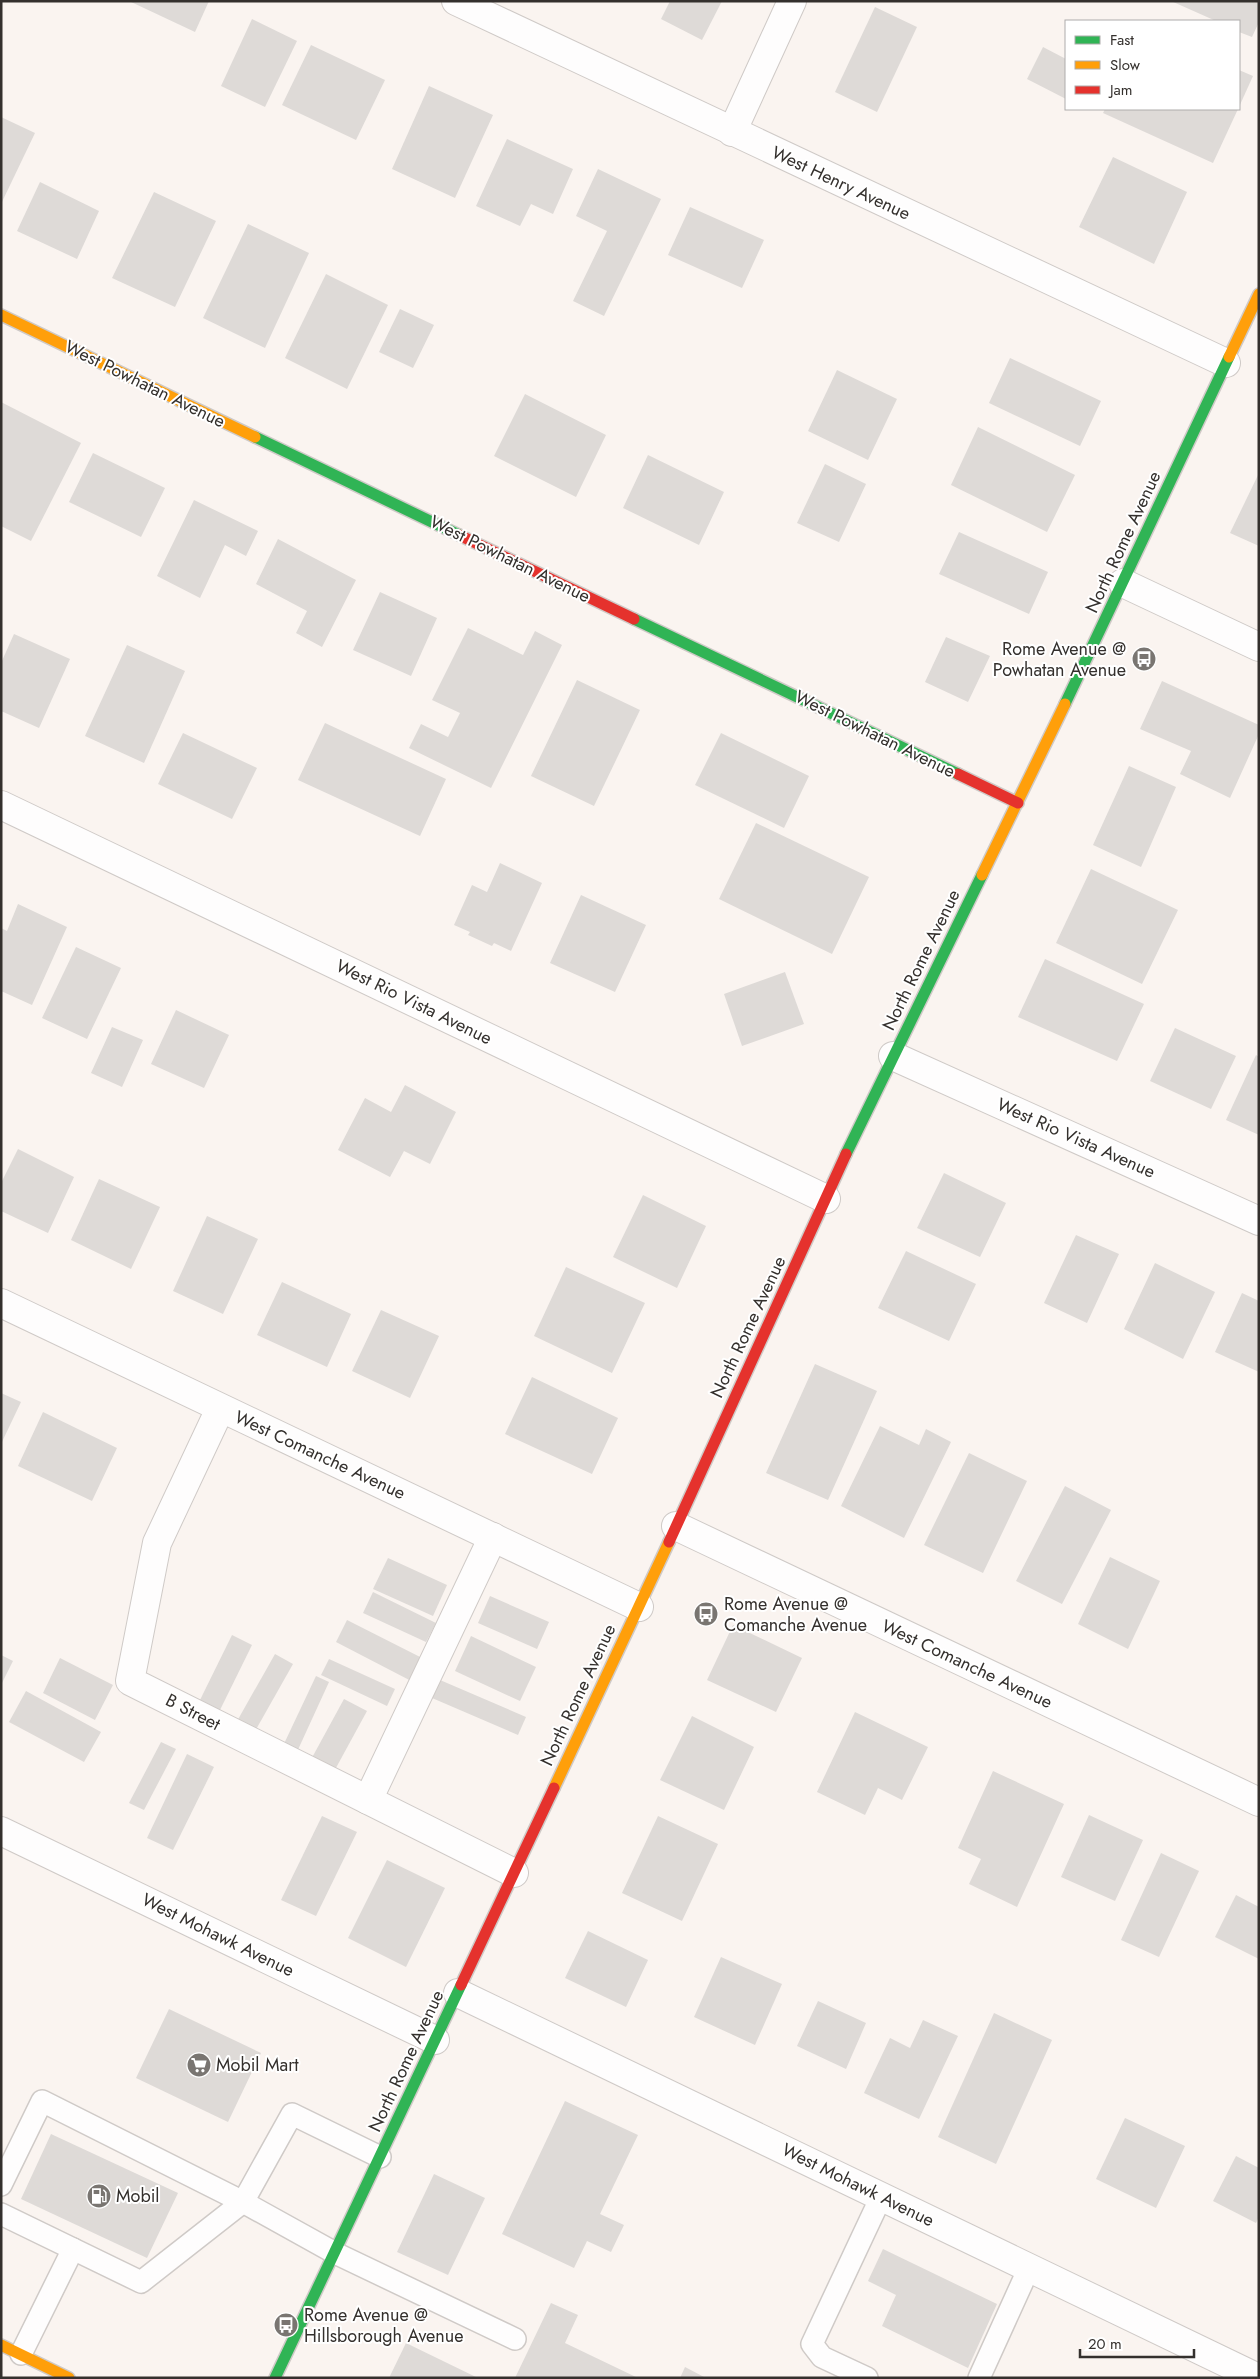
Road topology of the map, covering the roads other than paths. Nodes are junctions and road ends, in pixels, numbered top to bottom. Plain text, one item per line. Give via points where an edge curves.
1 (456, 1) edge
2 (792, 1) edge
3 (732, 132) junction
4 (1259, 294) edge
5 (1, 315) edge
6 (1226, 363) junction
7 (1122, 583) junction
8 (1259, 647) edge
9 (1018, 803) junction
10 (1, 805) edge
11 (893, 1056) junction
12 (826, 1199) junction
13 (1259, 1220) edge
14 (1, 1303) edge
15 (220, 1409) junction
16 (676, 1526) junction
17 (493, 1537) junction
18 (639, 1607) junction
19 (368, 1800) junction
20 (1259, 1802) edge
21 (1, 1831) edge
22 (514, 1873) junction
23 (458, 1993) junction
24 (435, 2040) junction
25 (380, 2157) junction
26 (1, 2185) edge
27 (881, 2197) junction
28 (243, 2202) junction
29 (1, 2214) edge
30 (73, 2249) junction
31 (335, 2253) junction
32 (1029, 2268) junction
33 (515, 2340) dead end
34 (1, 2345) edge
35 (21, 2354) junction
36 (69, 2378) edge
37 (276, 2378) edge
38 (867, 2378) edge
39 (979, 2378) edge
40 (1258, 2378) edge

1 - 3 street, West Henry Avenue
2 - 3 street
3 - 6 street, West Henry Avenue
4 - 6 street, North Rome Avenue
5 - 9 street, West Powhatan Avenue
6 - 7 street, North Rome Avenue
7 - 8 street
7 - 9 street, North Rome Avenue
9 - 11 street, North Rome Avenue
10 - 12 street, West Rio Vista Avenue
11 - 12 street, North Rome Avenue
11 - 13 street, West Rio Vista Avenue
12 - 16 street, North Rome Avenue
14 - 15 street, West Comanche Avenue
15 - 17 street, West Comanche Avenue via 333,1459
15 - 19 street, B Street via 157,1543 130,1681
16 - 18 street, North Rome Avenue
16 - 20 street, West Comanche Avenue
17 - 18 street, West Comanche Avenue
17 - 19 street
18 - 22 street, North Rome Avenue
19 - 22 street, B Street
21 - 24 street, West Mohawk Avenue
22 - 23 street, North Rome Avenue
23 - 24 street, North Rome Avenue
23 - 27 street, West Mohawk Avenue
24 - 25 street, North Rome Avenue
25 - 28 lane via 292,2114
25 - 31 street, North Rome Avenue
26 - 28 lane via 42,2101
27 - 32 street, West Mohawk Avenue
27 - 38 lane via 812,2344 822,2357
28 - 30 lane via 141,2282
28 - 31 lane
29 - 30 lane
30 - 35 lane
31 - 33 lane
31 - 37 street, North Rome Avenue
32 - 39 lane
32 - 40 street, West Mohawk Avenue
34 - 35 street
35 - 36 street

